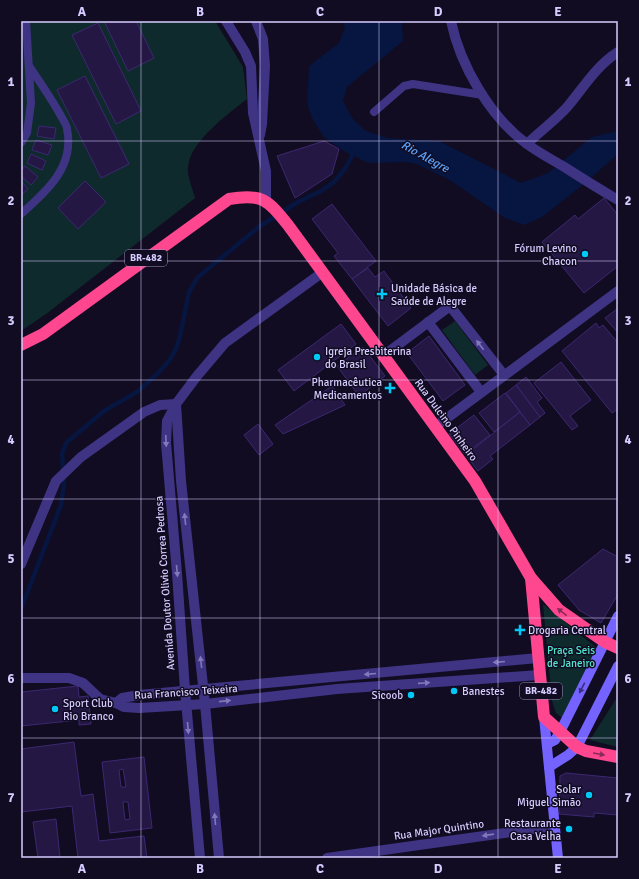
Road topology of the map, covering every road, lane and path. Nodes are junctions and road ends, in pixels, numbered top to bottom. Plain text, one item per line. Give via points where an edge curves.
1 (26, 21) edge
2 (226, 21) edge
3 (256, 21) edge
4 (451, 21) edge
5 (618, 52) edge
6 (29, 66) junction
7 (483, 95) junction
8 (374, 112) dead end
9 (259, 141) junction
10 (21, 143) edge
11 (527, 144) junction
12 (266, 200) junction
13 (618, 200) edge
14 (21, 214) edge
15 (323, 272) junction
16 (618, 291) edge
17 (428, 322) junction
18 (21, 345) edge
19 (383, 356) junction
20 (504, 376) junction
21 (481, 392) junction
22 (176, 404) junction
23 (435, 427) junction
24 (21, 564) edge
25 (531, 578) junction
26 (618, 616) edge
27 (605, 642) junction
28 (618, 648) edge
29 (538, 658) junction
30 (618, 666) edge
31 (539, 675) junction
32 (21, 678) edge
33 (203, 689) junction
34 (185, 690) junction
35 (116, 703) junction
36 (205, 704) junction
37 (186, 705) junction
38 (544, 717) junction
39 (560, 732) junction
40 (547, 744) junction
41 (578, 747) junction
42 (618, 757) edge
43 (549, 767) junction
44 (554, 826) junction
45 (200, 858) edge
46 (219, 858) edge
47 (327, 858) edge
48 (558, 858) edge

1 - 6 lane
2 - 9 street via 246,52 251,66 254,113
3 - 9 street via 263,39 265,66
4 - 7 street via 454,36 466,64
5 - 11 street via 596,70 567,107
6 - 10 lane via 32,103 27,133
6 - 14 lane via 56,106 67,128 69,149 61,172 45,193
7 - 8 lane via 413,84 404,86
7 - 11 street via 511,130
9 - 12 street via 266,171
11 - 13 street
12 - 15 highway, Rua Dulcino Pinheiro / BR-482 via 276,209
12 - 18 highway, BR-482 via 246,196 229,199 43,334
15 - 19 highway, Rua Dulcino Pinheiro / BR-482
15 - 22 street, Avenida Doutor Olivio Correa Pedrosa via 225,343
16 - 20 street
17 - 19 street
20 -> 17 street via 450,306
17 - 21 street
19 - 23 highway, Rua Dulcino Pinheiro / BR-482
20 - 21 street
21 - 23 street
22 - 24 street via 160,405 144,412 81,457 56,481
33 -> 22 street
22 -> 34 street, Avenida Doutor Olivio Correa Pedrosa via 167,421 166,443
23 - 25 highway, Rua Dulcino Pinheiro / BR-482 via 475,481
27 -> 25 highway, BR-482 via 559,610
25 - 29 highway, BR-482
26 - 27 main road
27 - 28 highway, BR-482
27 -> 39 main road
29 - 31 highway, BR-482
29 -> 33 street, Rua Francisco Teixeira
30 - 41 main road
36 -> 31 street, Rua Francisco Teixeira via 337,689
31 - 38 highway, BR-482
32 - 35 street via 69,678 83,683 100,699
33 - 34 street, Rua Francisco Teixeira
33 - 36 street
34 - 35 street, Rua Francisco Teixeira via 125,697
34 - 37 street, Avenida Doutor Olivio Correa Pedrosa
35 - 37 street, Rua Francisco Teixeira via 124,707 139,708
36 - 37 street, Rua Francisco Teixeira
46 -> 36 street
37 -> 45 street, Avenida Doutor Olivio Correa Pedrosa
38 - 39 highway
38 - 40 main road
39 - 40 main road via 555,740
39 - 41 highway
40 - 43 main road
41 -> 42 highway
41 - 43 main road
43 - 44 main road
44 -> 47 street, Rua Major Quintino
44 - 48 main road

